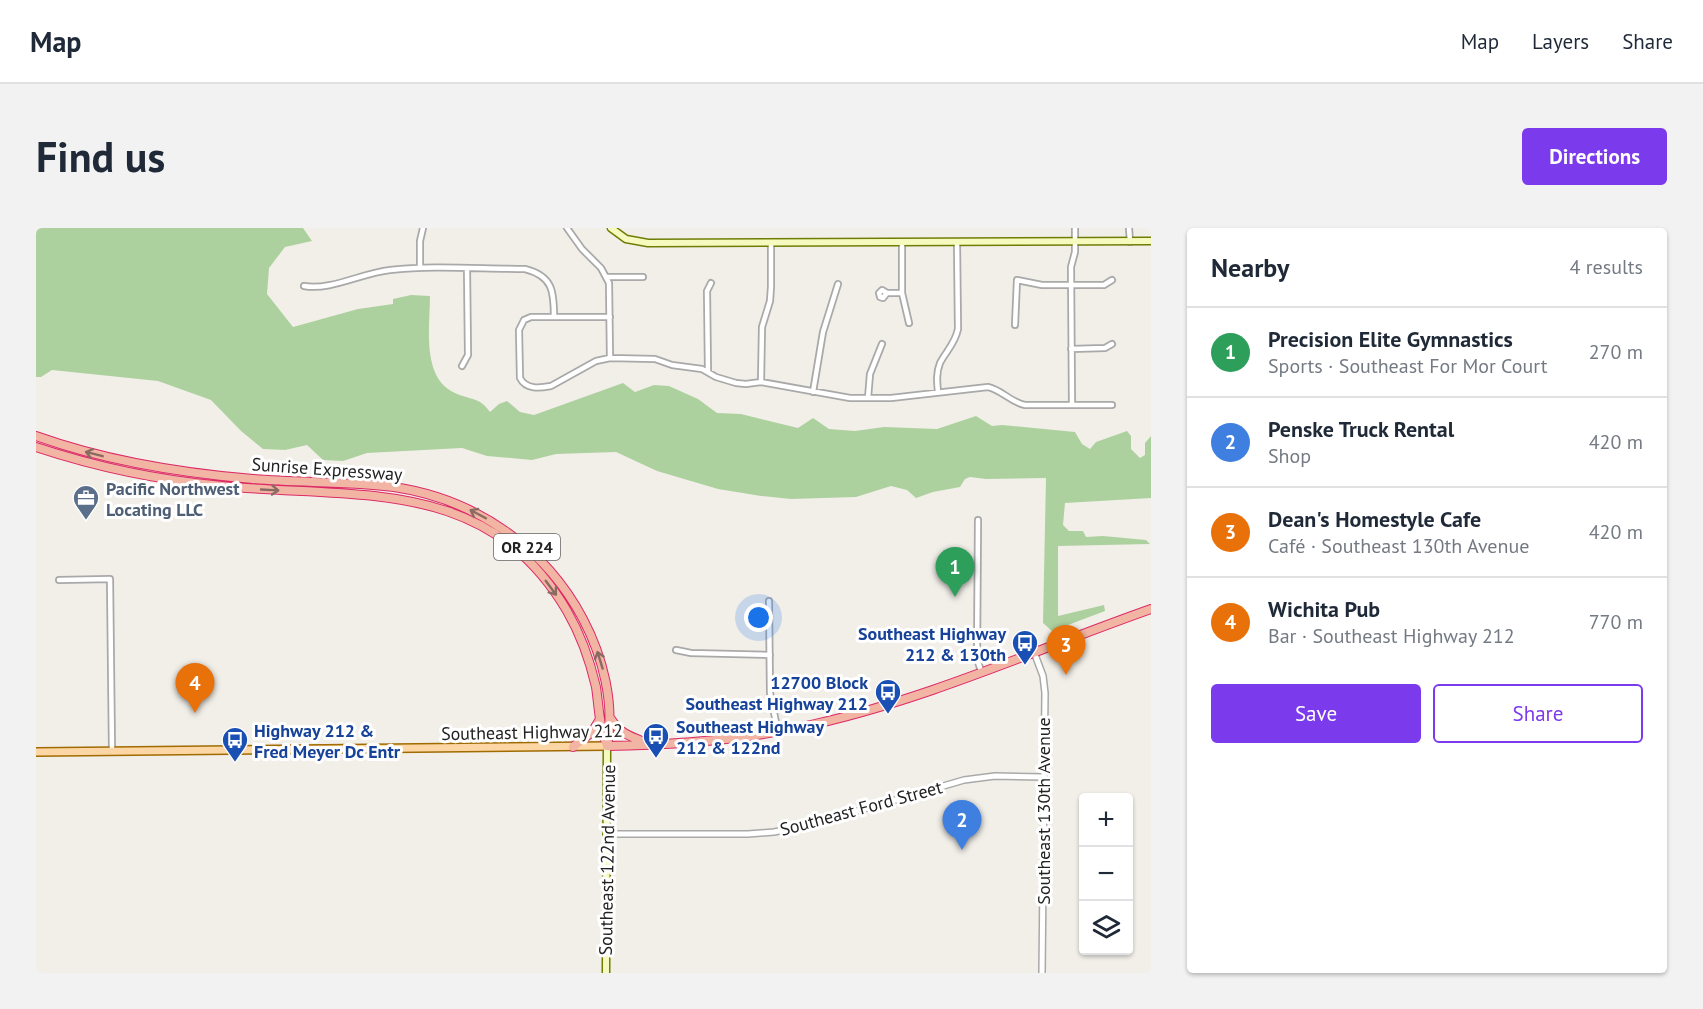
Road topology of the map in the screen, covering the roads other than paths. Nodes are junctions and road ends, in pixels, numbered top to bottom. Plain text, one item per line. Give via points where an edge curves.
1 (423, 228) edge
2 (567, 228) edge
3 (611, 228) edge
4 (1075, 228) edge
5 (1130, 228) edge
6 (1151, 241) edge
7 (957, 242) junction
8 (1076, 242) junction
9 (1130, 242) junction
10 (771, 243) junction
11 (902, 243) junction
12 (420, 268) junction
13 (467, 269) junction
14 (606, 277) junction
15 (643, 277) dead end
16 (1112, 280) dead end
17 (711, 283) dead end
18 (838, 284) dead end
19 (1071, 285) junction
20 (304, 286) dead end
21 (887, 293) dead end
22 (902, 293) junction
23 (554, 317) junction
24 (610, 317) junction
25 (909, 323) dead end
26 (1015, 325) dead end
27 (882, 344) dead end
28 (1112, 344) dead end
29 (1071, 349) junction
30 (610, 358) junction
31 (462, 366) dead end
32 (708, 372) junction
33 (761, 382) junction
34 (813, 392) junction
35 (938, 392) junction
36 (868, 398) junction
37 (1071, 405) junction
38 (1112, 405) dead end
39 (36, 436) edge
40 (36, 447) edge
41 (978, 520) dead end
42 (59, 580) dead end
43 (770, 601) dead end
44 (1151, 609) edge
45 (676, 650) dead end
46 (1034, 652) junction
47 (770, 655) junction
48 (981, 671) junction
49 (610, 718) junction
50 (600, 719) junction
51 (778, 732) junction
52 (651, 745) junction
53 (608, 746) junction
54 (573, 747) junction
55 (112, 751) junction
56 (36, 752) edge
57 (1043, 777) junction
58 (606, 834) junction
59 (606, 973) edge
60 (1042, 973) edge

1 - 12 street
2 - 14 street
3 - 10 main road via 626,239 642,243
4 - 8 street
5 - 9 street
6 - 9 main road
7 - 8 main road
7 - 11 main road
7 - 35 street via 957,329 954,343 939,366
8 - 9 main road
8 - 19 street
10 - 11 main road
10 - 33 street via 770,301 762,327
11 - 22 street
12 - 13 street
12 - 20 street via 375,272 317,289
13 - 23 street via 536,272 551,287
13 - 31 street via 468,355
14 - 15 street
14 - 24 street
16 - 19 street via 1104,285
17 - 32 street via 707,291
18 - 34 street via 823,332
19 - 26 street via 1034,285 1017,280
19 - 29 street
21 - 22 street
22 - 25 street
23 - 24 street
23 - 30 street via 531,317 524,320 519,330 520,378 525,385 551,386 596,361
24 - 30 street
27 - 36 street via 870,374
28 - 29 street via 1105,348
29 - 37 street
30 - 32 street via 656,359
32 - 33 street via 736,383
33 - 34 street
34 - 36 street
35 - 36 street
35 - 37 street via 988,387 1018,404
37 - 38 street
49 -> 39 highway, Sunrise Expressway / OR 224 via 597,652 572,600 532,551 476,512 409,490 178,471 108,457
40 -> 50 highway, Sunrise Expressway / OR 224 via 167,479 250,489 391,496 466,518 524,557 563,604 586,653
41 - 48 street via 977,659
42 - 55 street via 110,579
43 - 47 street
44 - 46 highway, Southeast Highway 212
45 - 47 street
46 - 48 highway, Southeast Highway 212
46 - 57 street, Southeast 130th Avenue via 1044,687
47 - 51 street via 771,700
48 - 51 highway, Southeast Highway 212 via 876,708
49 - 52 highway via 618,730
49 - 53 highway, Sunrise Expressway / OR 224
50 - 53 highway, Sunrise Expressway / OR 224
50 - 54 highway via 592,732
51 - 52 highway, Southeast Highway 212
52 - 53 highway, Southeast Highway 212
53 - 54 main road, Southeast Highway 212
53 - 58 main road, Southeast 122nd Avenue
54 - 55 main road, Southeast Highway 212
55 - 56 main road, Southeast Highway 212
57 - 58 street, Southeast Ford Street via 964,780 774,832
57 - 60 street, Southeast 130th Avenue
58 - 59 main road, Southeast 122nd Avenue

